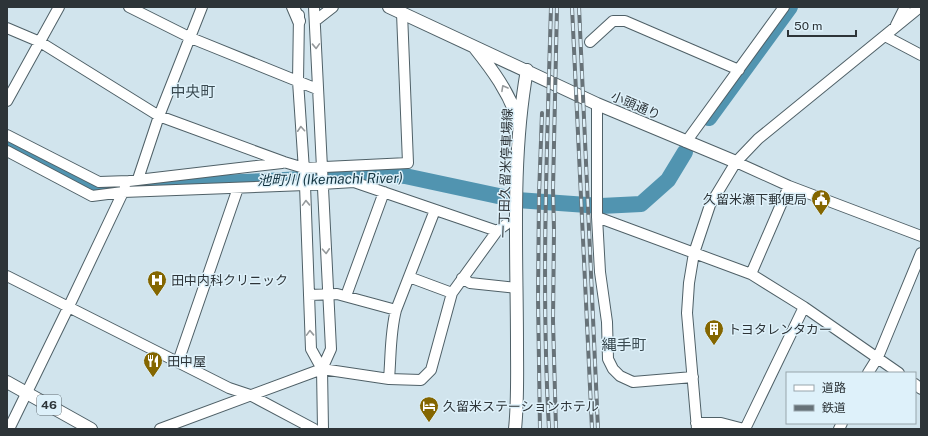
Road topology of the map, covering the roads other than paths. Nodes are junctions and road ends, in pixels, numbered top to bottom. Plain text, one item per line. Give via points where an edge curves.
1 (59, 7) edge
2 (130, 7) edge
3 (202, 7) edge
4 (294, 7) edge
5 (299, 7) edge
6 (314, 7) edge
7 (333, 7) edge
8 (389, 7) edge
9 (784, 7) edge
10 (904, 7) edge
11 (920, 7) edge
12 (402, 13) junction
13 (299, 21) junction
14 (315, 21) junction
15 (7, 28) edge
16 (894, 28) junction
17 (885, 36) junction
18 (191, 38) junction
19 (40, 42) junction
20 (590, 42) dead end
21 (473, 46) junction
22 (921, 55) edge
23 (527, 70) junction
24 (739, 70) junction
25 (298, 81) junction
26 (318, 89) junction
27 (7, 101) edge
28 (597, 104) junction
29 (159, 116) junction
30 (519, 124) junction
31 (7, 136) edge
32 (686, 142) junction
33 (7, 151) edge
34 (284, 162) junction
35 (736, 162) junction
36 (304, 168) junction
37 (322, 168) junction
38 (134, 180) junction
39 (323, 184) junction
40 (305, 185) junction
41 (789, 186) junction
42 (238, 188) junction
43 (123, 192) junction
44 (384, 192) junction
45 (435, 210) junction
46 (597, 217) junction
47 (516, 218) junction
48 (497, 232) junction
49 (921, 236) edge
50 (694, 253) junction
51 (921, 253) edge
52 (751, 274) junction
53 (7, 276) edge
54 (409, 277) junction
55 (462, 278) junction
56 (517, 288) junction
57 (452, 292) junction
58 (328, 294) junction
59 (309, 295) junction
60 (346, 296) junction
61 (69, 306) junction
62 (804, 307) junction
63 (396, 310) junction
64 (878, 357) junction
65 (178, 362) junction
66 (322, 369) junction
67 (869, 372) edge
68 (898, 372) edge
69 (693, 377) junction
70 (389, 379) junction
71 (7, 382) edge
72 (26, 392) junction
73 (250, 395) junction
74 (696, 426) edge
75 (9, 429) edge
76 (91, 429) edge
77 (160, 429) edge
78 (314, 429) edge
79 (323, 429) edge
80 (515, 429) edge
81 (744, 429) edge

1 - 19 street
2 - 18 street
3 - 18 street
4 - 13 main road
5 - 13 street
6 - 14 street
7 - 14 street
8 - 12 main road
9 - 24 street
10 - 16 street
11 - 16 street
12 - 21 main road
12 - 37 street via 408,163
13 - 25 street
14 -> 26 street
15 - 19 street
16 - 17 street
17 - 22 street
17 - 35 street via 758,139
18 - 25 street
18 - 29 street
19 - 27 street
19 - 29 street
20 - 24 street via 613,21 625,21
21 - 23 main road
30 -> 21 main road via 510,99 498,78
23 - 28 main road, 小頭通り
23 - 30 main road, 一丁田久留米停車場線
24 - 32 street
25 - 26 street
36 -> 25 street
26 - 37 street
28 - 32 main road, 小頭通り
28 - 46 street
29 - 34 street
29 - 38 street
30 - 47 main road, 一丁田久留米停車場線
31 - 38 street via 99,182
32 - 35 main road, 小頭通り
33 - 43 street via 92,196
34 - 36 street
34 - 38 street
35 - 41 street
35 - 50 street via 710,205
36 - 37 street
36 - 40 street
37 - 39 street
38 - 43 street
39 - 40 street
39 - 44 street via 354,182
39 -> 58 street
40 - 42 street
59 -> 40 street
41 - 49 street
41 - 52 street
42 - 43 street
42 - 65 street
43 - 61 street
44 - 45 street
44 - 60 street
45 - 48 street
45 - 54 street
46 - 50 street
46 - 69 street via 608,359 613,369 620,376 633,382
47 - 48 street
47 - 56 main road, 一丁田久留米停車場線
48 - 55 street
50 - 52 street
50 - 69 street via 688,283 687,313
51 - 64 street
52 - 62 street
53 - 61 street
54 - 57 street
54 - 63 street
55 - 56 street via 470,283
55 - 57 street
56 - 80 main road, 一丁田久留米停車場線
57 - 70 street via 431,370 421,380
58 - 59 street
58 - 60 street
58 - 66 street via 331,349
66 -> 59 street via 311,349
60 - 63 street
61 - 65 street
61 - 72 street
62 - 64 street
62 - 81 street
63 - 70 street via 392,326
64 - 67 street
64 - 68 street
65 - 73 street via 229,388
66 - 70 street
66 - 73 street
66 - 79 street
69 - 74 street
71 - 72 main road, 46
72 - 75 street
72 - 76 main road, 46
73 - 77 street
73 - 78 street
74 - 81 street via 721,423

